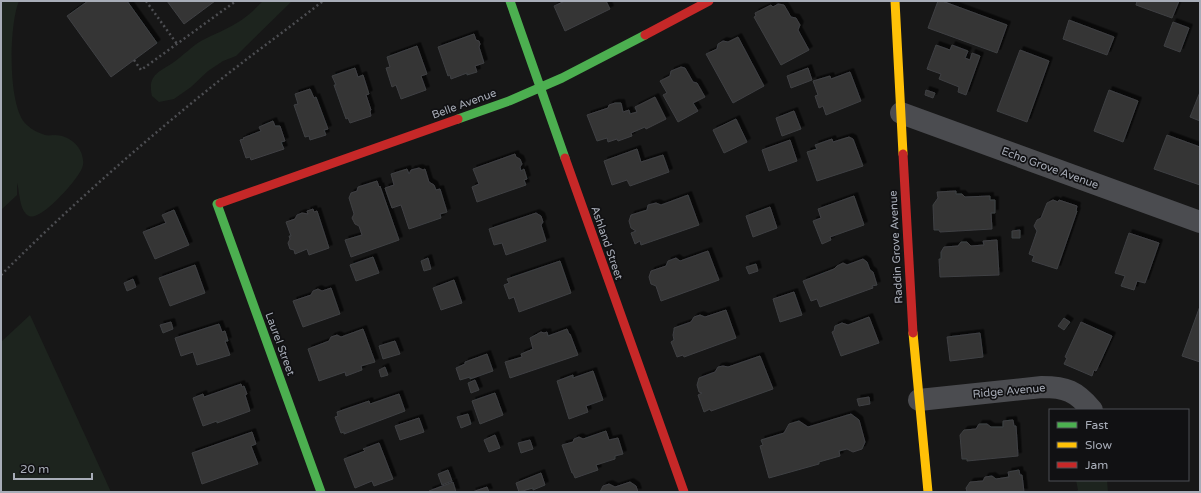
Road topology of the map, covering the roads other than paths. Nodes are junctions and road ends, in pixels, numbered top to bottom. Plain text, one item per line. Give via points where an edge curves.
1 (510, 1) edge
2 (709, 1) edge
3 (895, 1) edge
4 (542, 88) junction
5 (901, 113) junction
6 (217, 204) joint
7 (1200, 222) edge
8 (919, 400) junction
9 (1091, 409) edge
10 (321, 492) edge
11 (684, 492) edge
12 (928, 492) edge

1 - 4 street, Ashland Street
2 - 4 street, Belle Avenue
3 - 5 street, Raddin Grove Avenue
4 - 6 street, Belle Avenue
4 - 11 street, Ashland Street
5 - 7 street, Echo Grove Avenue
5 - 8 street, Raddin Grove Avenue via 910,301
6 - 10 street, Laurel Street
8 - 9 street, Ridge Avenue via 1059,387 1074,394
8 - 12 street, Raddin Grove Avenue

